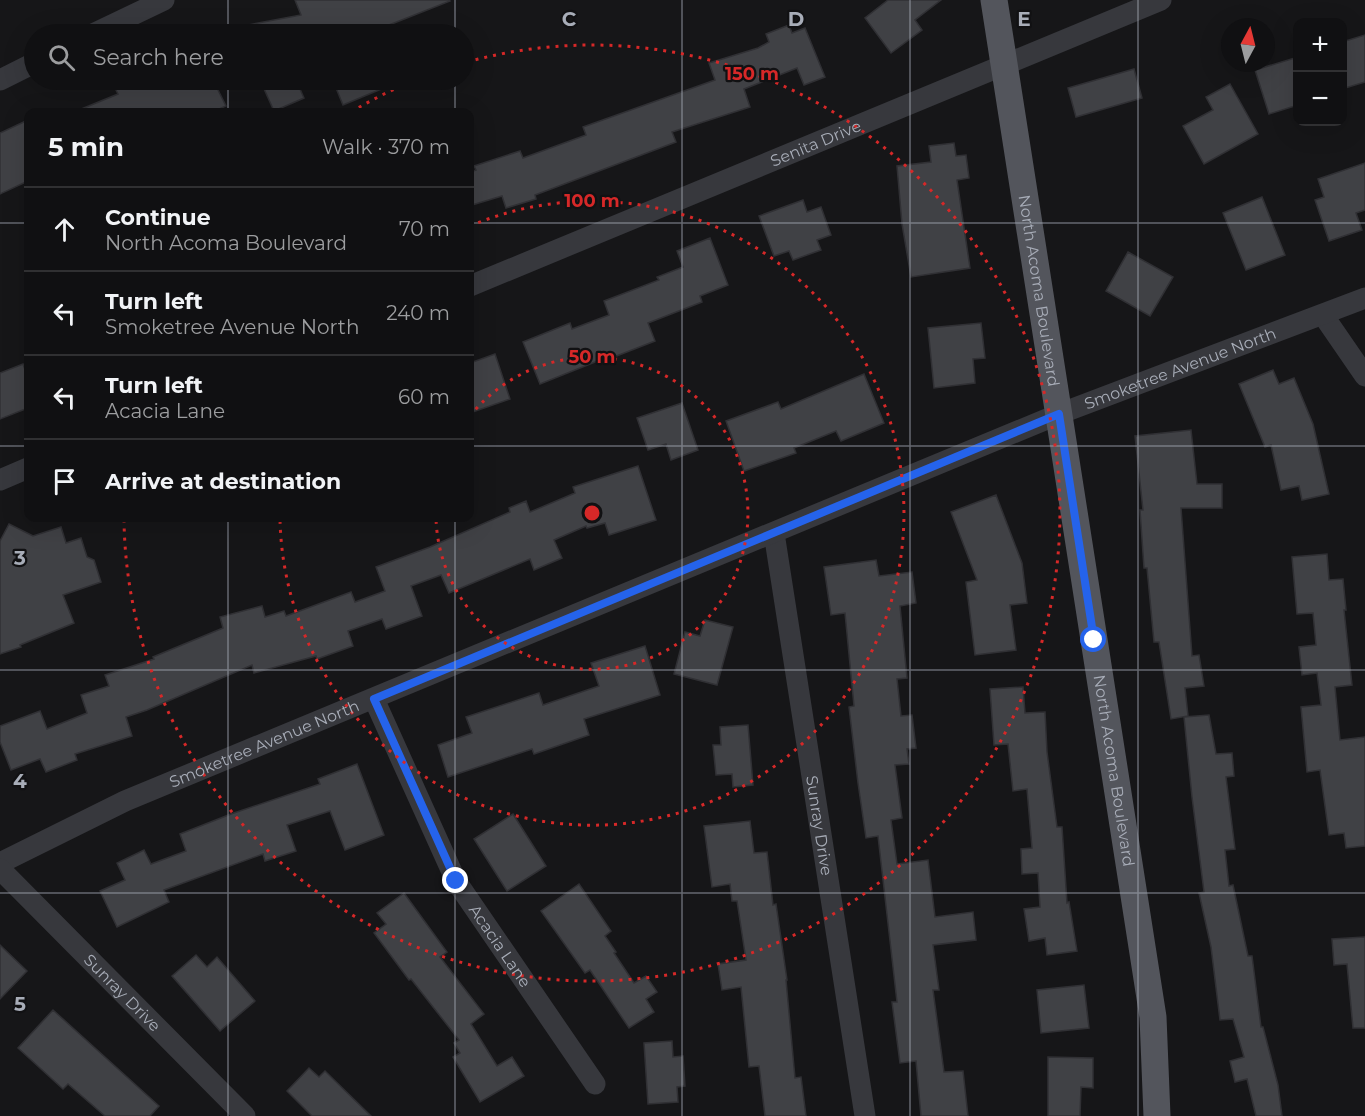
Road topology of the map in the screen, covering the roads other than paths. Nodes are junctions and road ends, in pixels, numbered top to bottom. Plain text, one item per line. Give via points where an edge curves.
1 (164, 0) edge
2 (994, 0) edge
3 (1161, 0) edge
4 (114, 24) edge
5 (1004, 63) junction
6 (24, 68) edge
7 (0, 80) edge
8 (474, 284) edge
9 (1365, 298) edge
10 (1323, 315) junction
11 (1365, 376) edge
12 (1059, 414) junction
13 (24, 470) edge
14 (0, 480) edge
15 (774, 533) junction
16 (374, 699) junction
17 (0, 863) edge
18 (0, 869) edge
19 (595, 1084) dead end
20 (245, 1116) edge
21 (865, 1116) edge
22 (1157, 1116) edge

1 - 4 street
2 - 5 main road, North Acoma Boulevard
3 - 5 street, Senita Drive
5 - 8 street, Senita Drive
5 - 12 main road, North Acoma Boulevard
6 - 7 street
9 - 10 street, Smoketree Avenue North
10 - 11 street
10 - 12 street, Smoketree Avenue North
12 - 15 street, Smoketree Avenue North
12 - 22 main road, North Acoma Boulevard via 1153,1017
13 - 14 street
15 - 16 street, Smoketree Avenue North
15 - 21 street, Sunray Drive
16 - 17 street, Smoketree Avenue North via 125,801
16 - 19 street, Acacia Lane via 456,881
18 - 20 street, Sunray Drive

